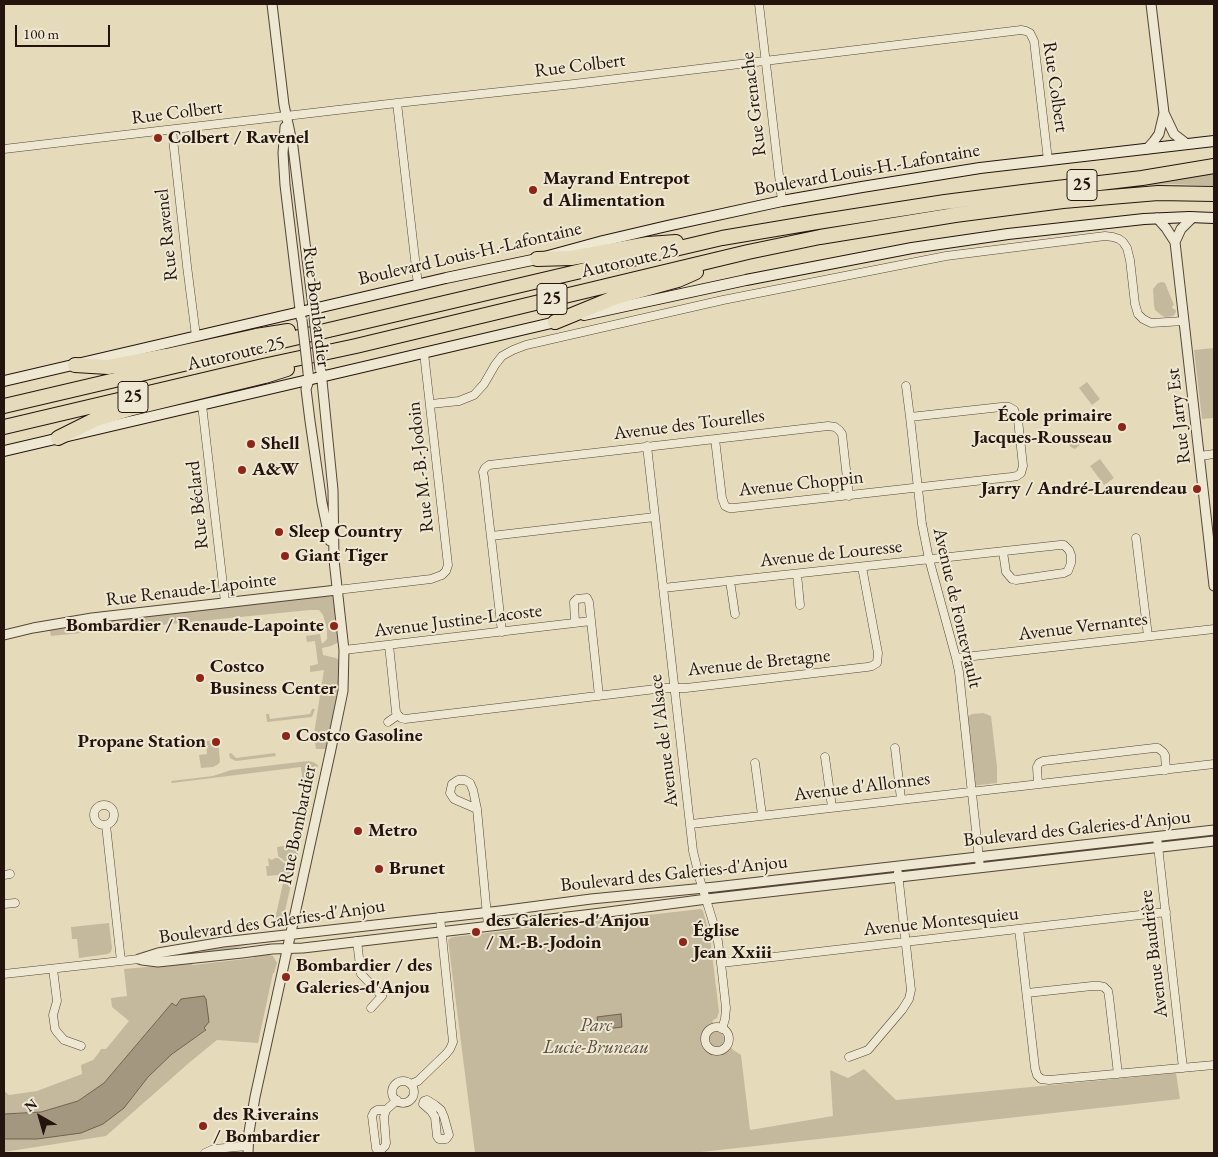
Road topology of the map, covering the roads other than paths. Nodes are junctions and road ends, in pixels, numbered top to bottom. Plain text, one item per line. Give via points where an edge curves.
1 (272, 4) edge
2 (759, 4) edge
3 (1152, 4) edge
4 (766, 60) junction
5 (397, 103) junction
6 (1164, 113) junction
7 (285, 116) junction
8 (172, 130) junction
9 (1214, 141) edge
10 (1187, 144) junction
11 (4, 149) edge
12 (1146, 149) junction
13 (1214, 158) edge
14 (1048, 160) junction
15 (1214, 166) edge
16 (1142, 178) junction
17 (1214, 194) edge
18 (782, 201) junction
19 (1193, 217) junction
20 (1157, 218) junction
21 (1214, 218) edge
22 (722, 238) junction
23 (1175, 242) junction
24 (748, 252) junction
25 (537, 259) junction
26 (418, 285) junction
27 (314, 313) junction
28 (301, 316) junction
29 (388, 316) junction
30 (1184, 321) junction
31 (555, 322) junction
32 (196, 336) junction
33 (356, 346) junction
34 (424, 353) junction
35 (75, 365) junction
36 (321, 373) junction
37 (308, 376) junction
38 (4, 381) edge
39 (906, 386) dead end
40 (431, 404) junction
41 (202, 405) junction
42 (4, 406) edge
43 (910, 417) junction
44 (4, 427) edge
45 (58, 438) junction
46 (716, 439) junction
47 (647, 446) junction
48 (4, 451) edge
49 (1214, 454) edge
50 (1200, 456) junction
51 (918, 488) junction
52 (849, 496) junction
53 (655, 517) junction
54 (1211, 528) edge
55 (491, 536) junction
56 (1136, 538) dead end
57 (1003, 552) junction
58 (929, 559) junction
59 (334, 560) junction
60 (862, 567) junction
61 (797, 574) junction
62 (442, 575) joint
63 (730, 581) junction
64 (1214, 586) edge
65 (663, 588) junction
66 (337, 590) junction
67 (225, 602) junction
68 (800, 605) dead end
69 (735, 614) dead end
70 (591, 621) junction
71 (575, 623) junction
72 (1214, 629) edge
73 (502, 632) junction
74 (4, 635) edge
75 (1148, 636) junction
76 (389, 645) junction
77 (344, 650) junction
78 (956, 658) junction
79 (674, 688) junction
80 (599, 696) junction
81 (398, 715) junction
82 (388, 722) dead end
83 (895, 748) dead end
84 (826, 757) dead end
85 (755, 763) dead end
86 (1214, 764) edge
87 (1166, 770) junction
88 (1038, 784) junction
89 (972, 791) junction
90 (902, 799) junction
91 (832, 807) junction
92 (477, 809) dead end
93 (762, 816) junction
94 (691, 824) junction
95 (106, 825) dead end
96 (1214, 830) edge
97 (1156, 837) junction
98 (1214, 841) edge
99 (1158, 847) junction
100 (979, 856) junction
101 (897, 866) junction
102 (980, 868) junction
103 (898, 877) junction
104 (703, 888) junction
105 (591, 899) junction
106 (707, 899) junction
107 (16, 903) dead end
108 (4, 904) edge
109 (487, 912) junction
110 (1166, 912) junction
111 (593, 914) junction
112 (440, 917) junction
113 (488, 926) junction
114 (1019, 929) junction
115 (441, 931) junction
116 (290, 935) junction
117 (357, 941) junction
118 (905, 942) junction
119 (287, 948) junction
120 (139, 959) junction
121 (121, 961) junction
122 (721, 962) junction
123 (53, 969) junction
124 (4, 974) edge
125 (1027, 993) junction
126 (371, 1008) dead end
127 (722, 1028) dead end
128 (81, 1046) dead end
129 (849, 1057) dead end
130 (1214, 1065) edge
131 (1183, 1068) junction
132 (1118, 1074) junction
133 (411, 1084) junction
134 (413, 1096) junction
135 (397, 1100) junction
136 (424, 1101) junction
137 (386, 1110) junction
138 (248, 1150) edge
139 (205, 1153) edge

1 - 7 street, Rue Bombardier
2 - 4 street, Rue Grenache
3 - 6 street
4 - 5 street, Rue Colbert
4 - 14 street, Rue Colbert via 1026,31 1034,41
4 - 18 street, Rue Grenache
5 - 7 street, Rue Colbert
5 - 26 street
6 - 10 street via 1174,134
6 - 12 street via 1159,134
7 - 8 street, Rue Colbert
7 - 27 street, Rue Bombardier
7 - 28 street, Rue Bombardier via 285,185
8 - 11 street, Rue Colbert
8 - 32 street, Rue Ravenel
9 - 10 main road, Boulevard Louis-H.-Lafontaine
10 - 12 main road, Boulevard Louis-H.-Lafontaine
12 - 14 main road, Boulevard Louis-H.-Lafontaine
13 - 16 highway
14 - 18 main road, Boulevard Louis-H.-Lafontaine
15 - 16 highway, Autoroute 25 / 25
16 - 22 highway, Autoroute 25 / 25 via 968,199
17 - 24 highway, Autoroute 25 / 25 via 1149,193 1029,205 883,226
18 - 25 main road, Boulevard Louis-H.-Lafontaine
19 - 20 main road
19 - 21 main road
19 - 23 street via 1181,229
20 - 23 street, Rue Jarry Est
20 - 31 main road via 912,248
22 - 25 highway via 648,244 571,258
22 - 29 highway, Autoroute 25 / 25
23 - 30 street, Rue Jarry Est
24 - 31 highway via 678,280 616,297
24 - 33 highway, Autoroute 25 / 25
25 - 26 main road, Boulevard Louis-H.-Lafontaine
26 - 27 main road, Boulevard Louis-H.-Lafontaine
27 - 28 main road, Boulevard Louis-H.-Lafontaine
27 - 36 street, Rue Bombardier, bridge
28 - 32 main road, Boulevard Louis-H.-Lafontaine
28 - 37 street, Rue Bombardier, bridge
29 - 35 highway via 256,336 108,367
29 - 42 highway, Autoroute 25 / 25
30 - 40 street via 1151,323 1140,316 1136,310 1126,244 1105,236 946,256 723,300 526,345 502,356 481,388 471,396 460,401
30 - 50 street, Rue Jarry Est
31 - 34 main road
32 - 35 main road, Boulevard Louis-H.-Lafontaine
33 - 44 highway, Autoroute 25 / 25
33 - 45 highway via 265,376 121,411
34 - 36 main road
34 - 40 street, Rue M.-B.-Jodoin
35 - 38 main road, Boulevard Louis-H.-Lafontaine
36 - 37 main road
36 - 59 street, Rue Bombardier via 333,490
37 - 41 main road
37 - 59 street, Rue Bombardier via 306,389 312,438
39 - 43 street, Avenue de Fontevrault
40 - 62 street, Rue M.-B.-Jodoin via 448,565
41 - 45 main road
41 - 67 street, Rue Béclard
43 - 51 street, Avenue de Fontevrault
43 - 51 street, Avenue Choppin via 1009,407 1016,415 1023,462 1023,470 1017,476
45 - 48 main road
46 - 47 street, Avenue des Tourelles
46 - 52 street, Avenue des Tourelles via 835,427 842,434
46 - 52 street, Avenue Choppin via 722,498 729,508
47 - 53 street, Avenue de l'Alsace
47 - 55 street, Avenue des Tourelles via 488,466 484,477
49 - 50 street
50 - 54 street, Rue Jarry Est
51 - 52 street, Avenue Choppin
51 - 58 street, Avenue de Fontevrault
53 - 55 street
53 - 65 street, Avenue de l'Alsace
54 - 64 street, Rue Jarry Est
55 - 73 street
56 - 75 street
57 - 57 street, Avenue de Louresse via 1062,545 1069,550 1071,563 1064,573 1016,580 1006,572
57 - 58 street, Avenue de Louresse
58 - 60 street, Avenue de Louresse
58 - 78 street, Avenue de Fontevrault
59 - 66 street, Rue Bombardier
60 - 61 street, Avenue de Louresse
60 - 79 street, Avenue de Bretagne via 878,653 877,663 867,667
61 - 63 street, Avenue de Louresse
61 - 68 street
62 - 66 street, Rue Renaude-Lapointe
63 - 65 street, Avenue de Louresse
63 - 69 street
65 - 79 street, Avenue de l'Alsace
66 - 67 street, Rue Renaude-Lapointe
66 - 77 street, Rue Bombardier
67 - 74 street, Rue Renaude-Lapointe via 66,622
70 - 71 street, Avenue Justine-Lacoste
70 - 71 street via 588,599 577,599 573,603
70 - 80 street
71 - 73 street, Avenue Justine-Lacoste
72 - 75 street, Avenue Vernantes
73 - 76 street, Avenue Justine-Lacoste
75 - 78 street, Avenue Vernantes
76 - 77 street, Avenue Justine-Lacoste
76 - 81 street
77 - 116 street, Rue Bombardier via 341,701
78 - 89 street, Avenue de Fontevrault
79 - 80 street, Avenue de Bretagne
79 - 94 street, Avenue de l'Alsace
80 - 81 street, Avenue de Bretagne via 405,719
81 - 82 street
83 - 90 street
84 - 91 street
85 - 93 street
86 - 87 street, Avenue d'Allonnes
87 - 88 street, Avenue d'Allonnes
87 - 88 street via 1165,755 1154,748 1042,761 1037,767
88 - 89 street, Avenue d'Allonnes
89 - 90 street, Avenue d'Allonnes
89 - 100 street, Avenue de Fontevrault
90 - 91 street, Avenue d'Allonnes
91 - 93 street, Avenue d'Allonnes
92 - 109 street
93 - 94 street, Avenue d'Allonnes
94 - 104 street, Avenue de l'Alsace via 693,851
95 - 121 street
96 - 97 street, Boulevard des Galeries-d'Anjou
97 - 99 street, Avenue Baudrière
97 - 100 street, Boulevard des Galeries-d'Anjou
98 - 99 street, Boulevard des Galeries-d'Anjou
99 - 102 street, Boulevard des Galeries-d'Anjou
99 - 110 street, Avenue Baudrière
100 - 101 street, Boulevard des Galeries-d'Anjou
100 - 102 street, Avenue de Fontevrault
101 - 103 street
101 - 104 street, Boulevard des Galeries-d'Anjou
102 - 103 street, Boulevard des Galeries-d'Anjou
103 - 106 street, Boulevard des Galeries-d'Anjou
103 - 118 street
104 - 105 street, Boulevard des Galeries-d'Anjou
104 - 106 street, Avenue de l'Alsace
105 - 109 street, Boulevard des Galeries-d'Anjou
105 - 111 street
106 - 111 street, Boulevard des Galeries-d'Anjou
106 - 122 street, Avenue de l'Alsace
107 - 108 street
109 - 112 street, Boulevard des Galeries-d'Anjou
109 - 113 street
110 - 114 street, Avenue Montesquieu
110 - 131 street, Avenue Baudrière
111 - 113 street, Boulevard des Galeries-d'Anjou
112 - 115 street
112 - 116 street, Boulevard des Galeries-d'Anjou
113 - 115 street, Boulevard des Galeries-d'Anjou
114 - 118 street, Avenue Montesquieu
114 - 125 street
115 - 117 street, Boulevard des Galeries-d'Anjou
115 - 133 street via 453,1042 446,1054
116 - 119 street, Rue Bombardier
116 - 120 street, Boulevard des Galeries-d'Anjou via 158,952
117 - 119 street, Boulevard des Galeries-d'Anjou
117 - 126 street, Boulevard des Galeries-d'Anjou via 361,974 382,996
118 - 122 street, Avenue Montesquieu
118 - 129 street via 911,990 909,999 868,1050
119 - 120 street, Boulevard des Galeries-d'Anjou via 158,962
119 - 138 street, Rue Bombardier via 255,1097
120 - 121 street, Boulevard des Galeries-d'Anjou
121 - 123 street, Boulevard des Galeries-d'Anjou
122 - 127 street, Avenue de l'Alsace via 726,1008
123 - 124 street, Boulevard des Galeries-d'Anjou
123 - 128 street via 57,1001 53,1015 55,1029 64,1040
125 - 132 street via 1035,1068 1039,1077 1049,1080
125 - 132 street via 1104,987 1109,997
130 - 131 street
131 - 132 street
133 - 134 street
133 - 135 street via 402,1081 396,1084 393,1094
134 - 135 street via 406,1102
134 - 136 street
135 - 137 street
136 - 136 street via 423,1104 435,1116 437,1136 446,1139 449,1135 447,1123 441,1110
137 - 137 street via 377,1110 372,1116 377,1150 386,1143
138 - 139 street via 214,1149

